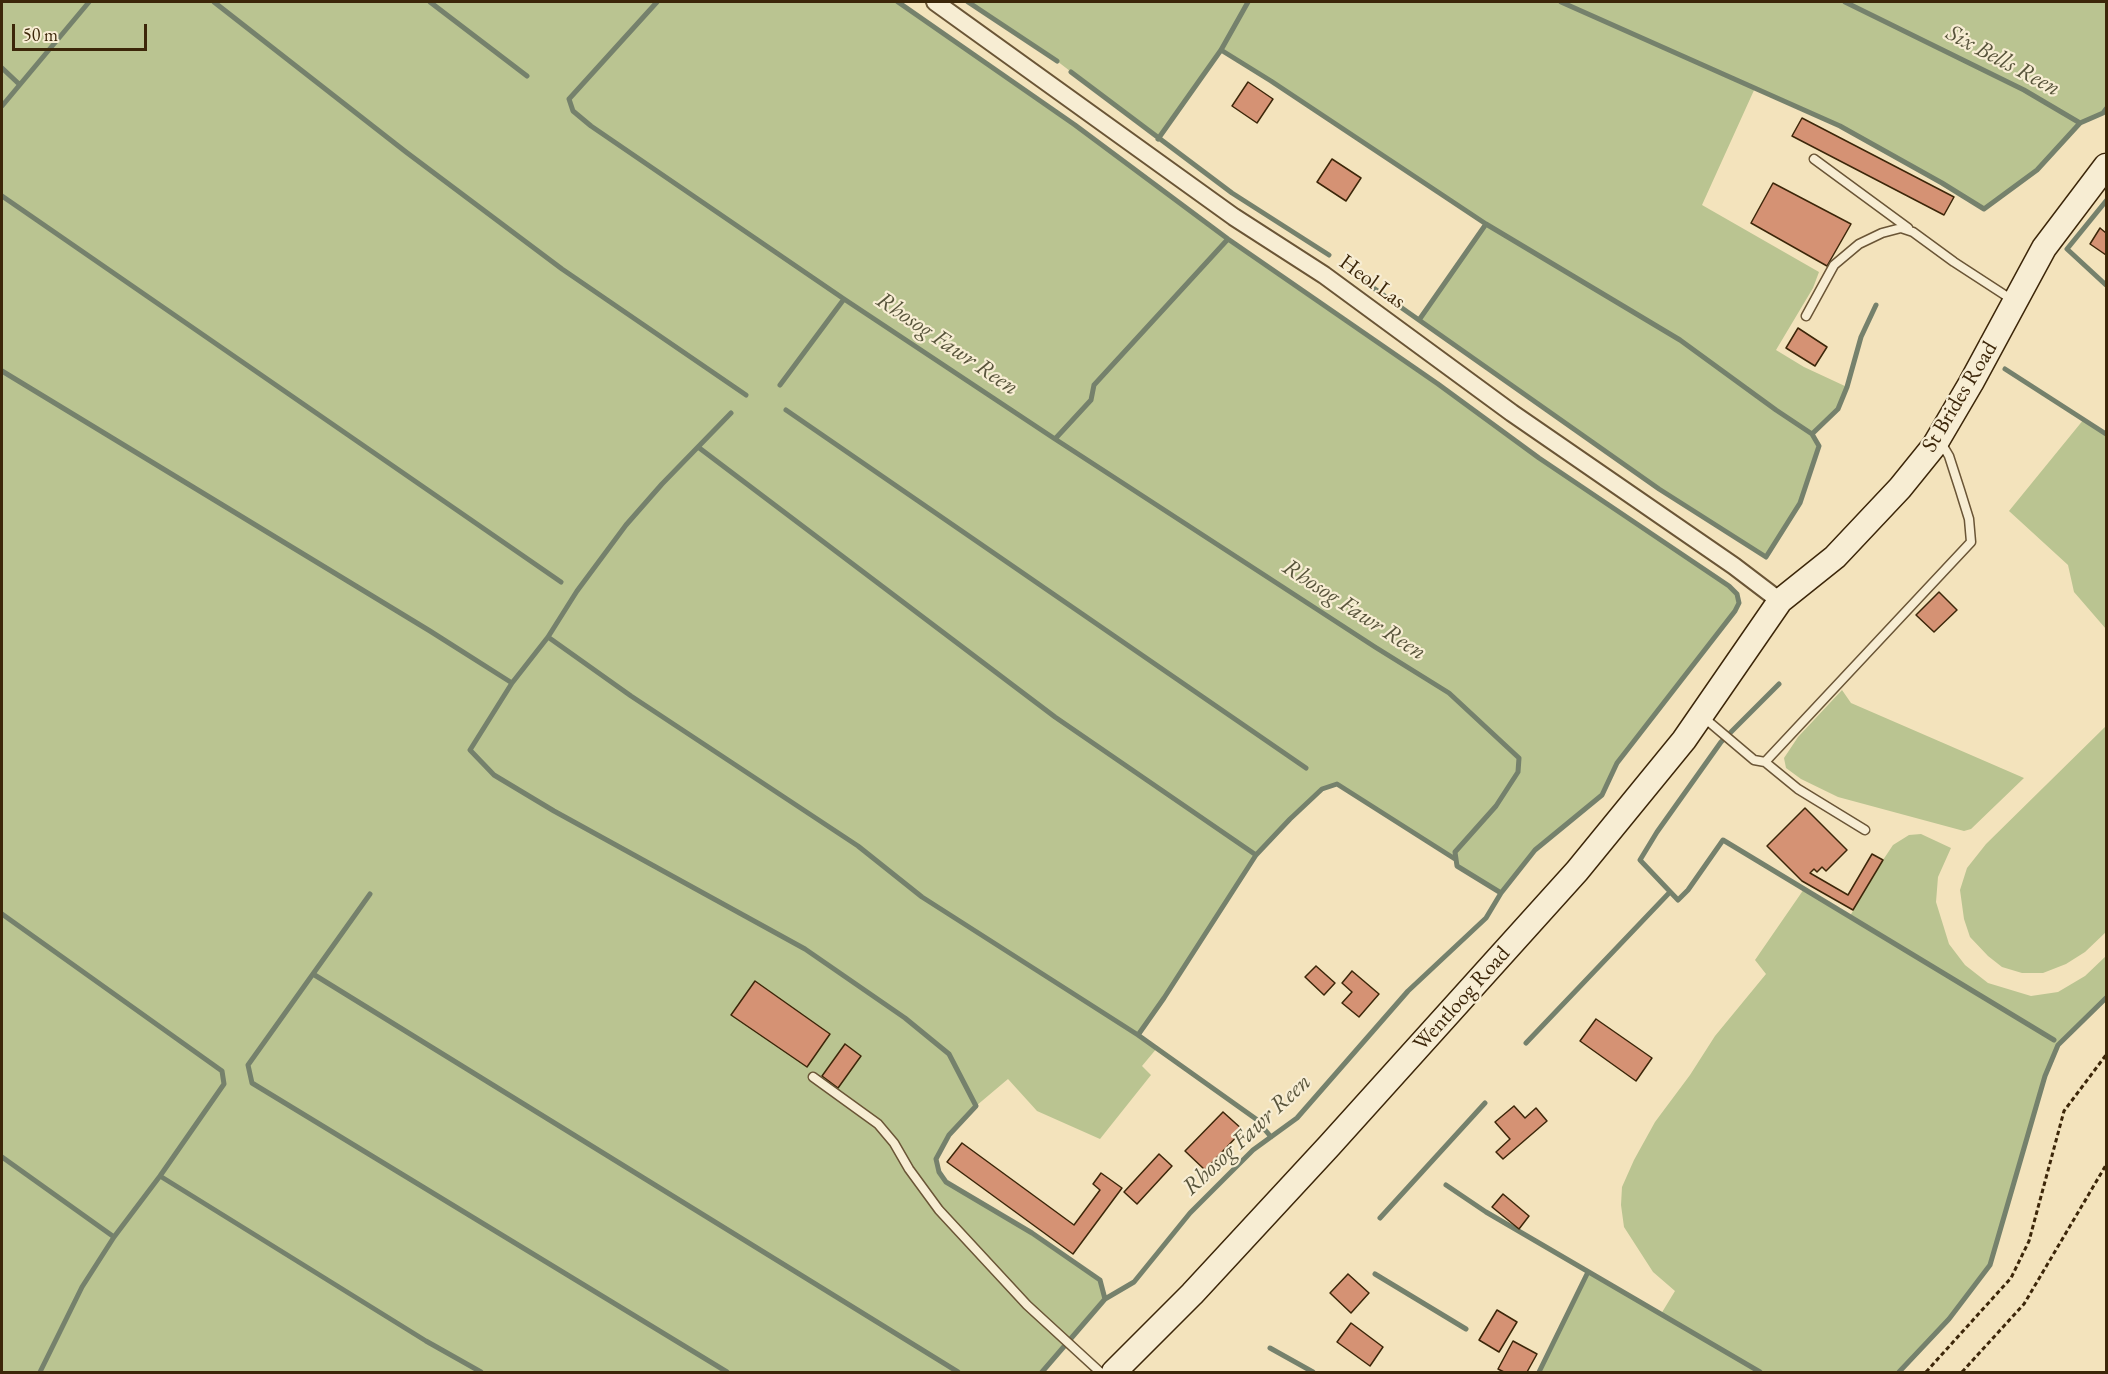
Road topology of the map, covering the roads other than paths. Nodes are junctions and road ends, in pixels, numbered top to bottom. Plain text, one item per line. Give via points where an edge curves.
1 (935, 2) edge
2 (1814, 159) dead end
3 (2106, 166) edge
4 (1913, 232) junction
5 (2015, 301) junction
6 (1806, 316) dead end
7 (1938, 439) junction
8 (1780, 601) junction
9 (1701, 716) junction
10 (1766, 762) junction
11 (1865, 831) dead end
12 (813, 1077) dead end
13 (1100, 1372) edge
14 (1114, 1372) edge

1 - 8 street, Heol Las
2 - 4 lane
3 - 5 main road, St Brides Road via 2044,248
4 - 5 lane
4 - 6 lane via 1900,228 1859,244 1834,265
5 - 7 main road, St Brides Road
7 - 8 main road, St Brides Road via 1900,488 1835,556
7 - 10 lane via 1949,456 1960,490 1971,542
8 - 9 main road, Wentloog Road
9 - 10 lane via 1754,760
9 - 14 main road, Wentloog Road via 1578,871 1192,1294
10 - 11 lane via 1798,789
12 - 13 lane via 878,1124 939,1210 1027,1305

